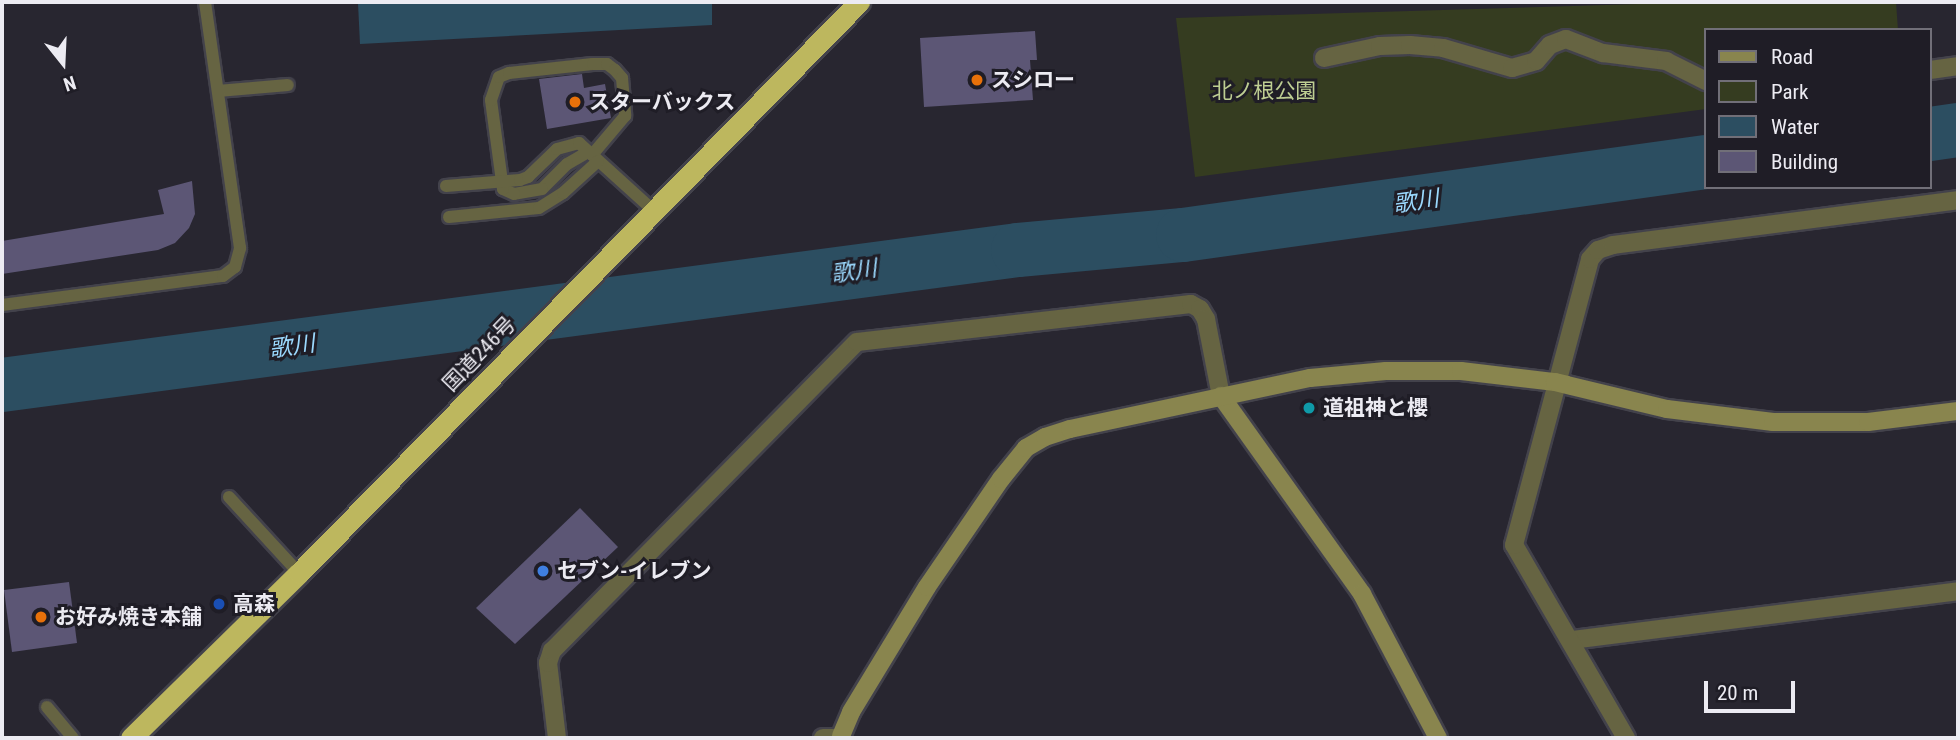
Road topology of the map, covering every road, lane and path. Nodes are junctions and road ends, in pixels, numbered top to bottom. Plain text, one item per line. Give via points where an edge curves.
1 (205, 2) edge
2 (859, 2) edge
3 (1324, 58) dead end
4 (1958, 66) edge
5 (1932, 70) edge
6 (1704, 80) edge
7 (288, 85) dead end
8 (218, 92) junction
9 (592, 156) junction
10 (500, 181) junction
11 (446, 186) dead end
12 (1958, 200) edge
13 (654, 211) junction
14 (449, 217) dead end
15 (2, 305) edge
16 (1555, 382) junction
17 (1221, 396) junction
18 (1958, 411) edge
19 (229, 497) dead end
20 (299, 573) junction
21 (1958, 590) edge
22 (1572, 640) junction
23 (47, 707) dead end
24 (841, 736) edge
25 (73, 738) edge
26 (131, 738) edge
27 (557, 738) edge
28 (1438, 738) edge
29 (1626, 738) edge

1 - 8 lane
2 - 13 highway, 国道246号
3 - 6 street via 1410,44 1443,48 1512,68 1536,61 1550,46 1566,39 1603,53 1666,61
4 - 5 street
7 - 8 lane
8 - 15 lane via 240,248 234,267 223,276
9 - 10 lane via 579,144 565,145 528,177
9 - 10 lane via 567,164 536,191 508,193
9 - 10 lane via 625,116 622,78 615,69 593,64 509,73 499,77 491,100
9 - 13 lane
9 - 14 lane via 563,193 539,208
10 - 11 lane
12 - 16 street via 1598,250 1590,259
13 - 20 highway, 国道246号
16 - 17 street via 1461,371 1386,371 1310,378
16 - 18 street via 1667,409 1760,421 1868,422
16 - 22 street via 1514,545
17 - 24 street via 1070,429 1026,448 927,587
17 - 27 street via 1206,319 1191,304 857,342 552,651 548,663
17 - 28 street via 1362,594
19 - 20 lane
20 - 26 highway, 国道246号
21 - 22 street
22 - 29 street
23 - 25 lane

